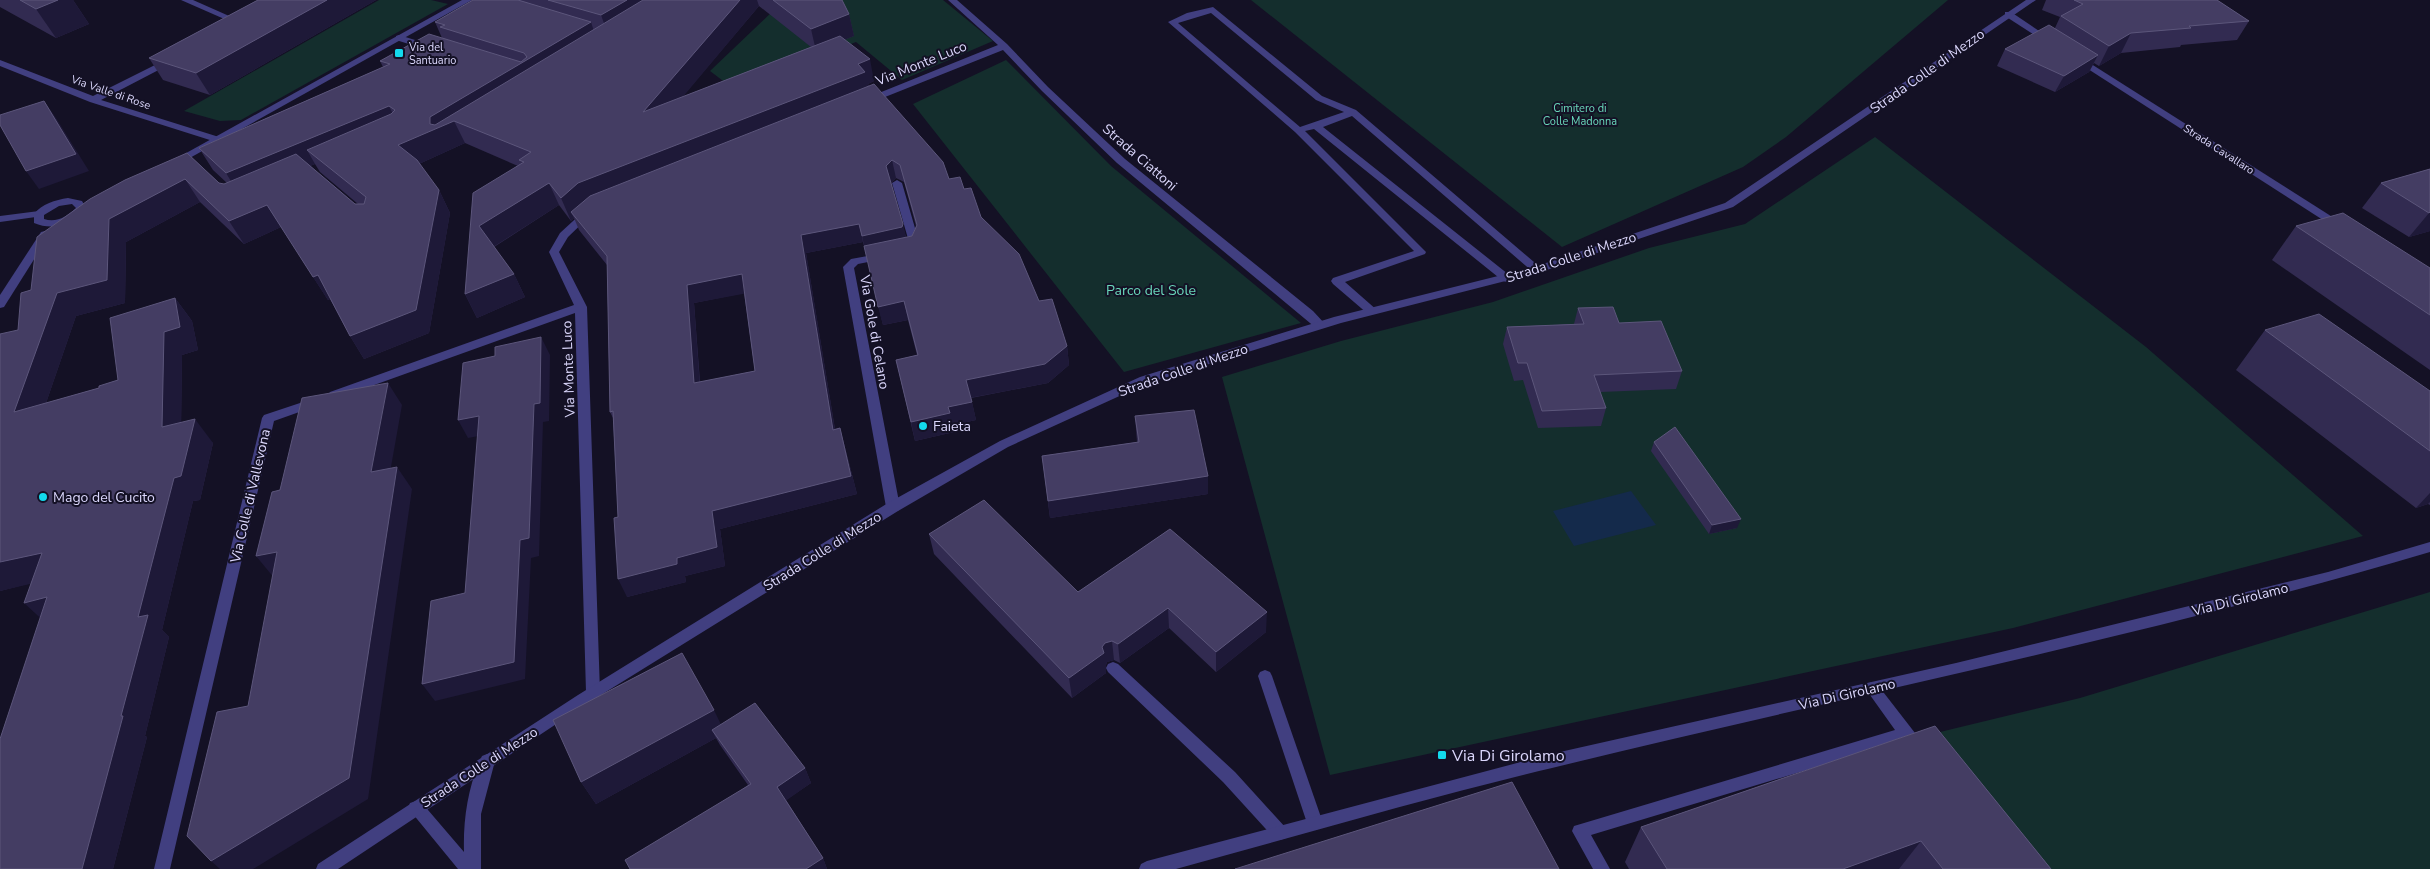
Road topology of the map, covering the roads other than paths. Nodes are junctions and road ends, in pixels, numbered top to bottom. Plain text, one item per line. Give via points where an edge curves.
1 (186, 0) edge
2 (952, 0) edge
3 (2032, 0) edge
4 (470, 1) edge
5 (2008, 14) junction
6 (241, 23) edge
7 (400, 38) junction
8 (1004, 46) junction
9 (435, 49) edge
10 (180, 55) edge
11 (0, 63) edge
12 (94, 100) junction
13 (859, 104) edge
14 (1353, 112) junction
15 (1316, 126) junction
16 (1298, 130) junction
17 (216, 139) junction
18 (164, 168) edge
19 (897, 183) dead end
20 (92, 204) edge
21 (598, 207) edge
22 (81, 208) junction
23 (39, 214) junction
24 (0, 219) edge
25 (54, 224) junction
26 (2351, 234) edge
27 (1537, 270) junction
28 (1507, 278) junction
29 (0, 304) edge
30 (581, 307) junction
31 (1372, 311) junction
32 (1320, 325) junction
33 (893, 507) junction
34 (2430, 547) edge
35 (1113, 668) dead end
36 (1265, 676) dead end
37 (1872, 688) junction
38 (593, 692) junction
39 (1906, 734) junction
40 (1918, 748) edge
41 (487, 761) junction
42 (416, 808) junction
43 (1315, 823) junction
44 (1280, 832) junction
45 (162, 869) edge
46 (324, 869) edge
47 (468, 869) edge
48 (473, 869) edge
49 (1147, 869) edge
50 (1602, 869) edge

1 - 6 street
2 - 8 street, Strada Ciattoni
3 - 5 street, Strada Colle di Mezzo
4 - 7 street
5 - 26 street, Strada Cavallaro
5 - 27 street, Strada Colle di Mezzo via 1729,205
7 - 9 street
7 - 17 street
8 - 13 street, Via Monte Luco
8 - 32 street, Strada Ciattoni via 1121,161
10 - 12 street
11 - 12 street, Via Valle di Rose
12 - 17 street, Via Valle di Rose
14 - 15 street
14 - 16 street via 1319,98 1213,10 1172,22
14 - 27 street
15 - 16 street
15 - 28 street
16 - 31 street via 1421,252 1337,281
17 - 18 street via 192,158
19 - 33 street, Via Gole di Celano via 914,242 911,250 855,261 848,267
20 - 22 street
21 - 30 street, Via Monte Luco via 570,229 554,252
22 - 23 street via 78,202 67,201 54,204
22 - 25 street via 69,219
23 - 24 street
23 - 25 street via 38,221
25 - 29 street
27 - 28 street, Strada Colle di Mezzo
28 - 31 street, Strada Colle di Mezzo
30 - 38 street, Via Monte Luco
30 - 45 street, Via Colle di Vallevona via 268,418
31 - 32 street, Strada Colle di Mezzo
32 - 33 street, Strada Colle di Mezzo via 1144,380 1078,408 1004,444
33 - 38 street, Strada Colle di Mezzo
34 - 37 street, Via Di Girolamo via 2328,577
35 - 44 street via 1230,777
36 - 43 street
37 - 39 street
37 - 43 street, Via Di Girolamo via 1551,761
38 - 41 street, Strada Colle di Mezzo
39 - 40 street
39 - 50 street via 1580,831
41 - 42 street, Strada Colle di Mezzo
41 - 48 street via 475,798 470,828
42 - 46 street, Strada Colle di Mezzo
42 - 47 street
43 - 44 street, Via Di Girolamo
44 - 49 street, Via Di Girolamo

